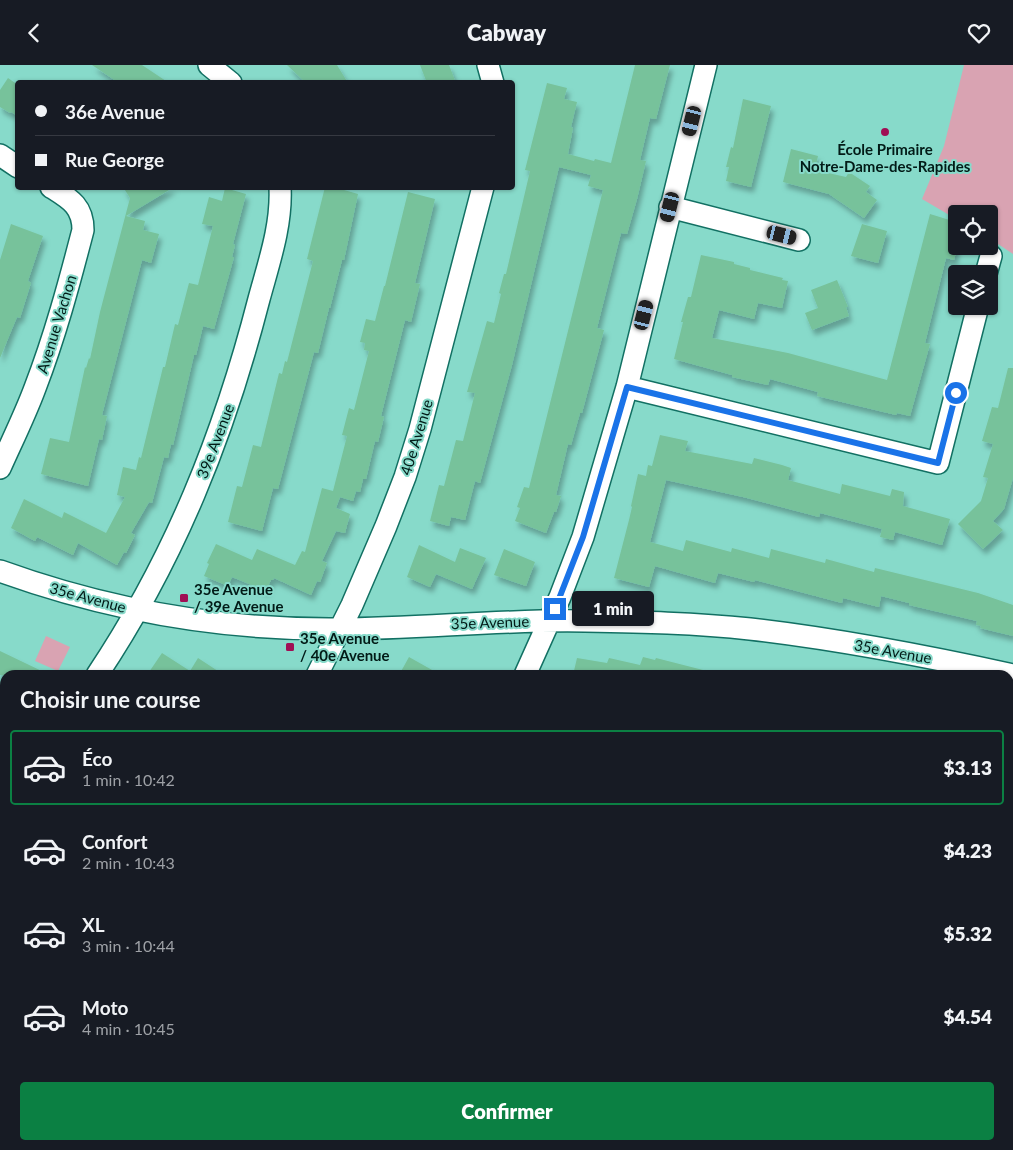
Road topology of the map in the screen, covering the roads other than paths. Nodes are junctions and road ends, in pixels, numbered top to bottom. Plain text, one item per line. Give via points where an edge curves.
1 (209, 65) edge
2 (488, 65) edge
3 (706, 65) edge
4 (226, 80) edge
5 (492, 80) edge
6 (0, 155) edge
7 (15, 165) edge
8 (55, 190) edge
9 (280, 190) edge
10 (482, 190) edge
11 (670, 207) junction
12 (799, 239) dead end
13 (976, 315) edge
14 (627, 387) junction
15 (0, 468) edge
16 (0, 571) edge
17 (138, 610) junction
18 (550, 621) junction
19 (341, 629) junction
20 (100, 670) edge
21 (320, 670) edge
22 (527, 670) edge
23 (989, 670) edge

1 - 4 street
2 - 5 street
3 - 11 street
6 - 7 street
8 - 15 street, Avenue Vachon via 74,203 83,221 83,231 45,362
9 - 17 street, 39e Avenue via 276,235 228,410 193,500
10 - 19 street, 40e Avenue via 420,429 375,553
11 - 12 street
11 - 14 street
13 - 14 street via 938,463
14 - 18 street via 583,537
16 - 17 street, 35e Avenue
17 - 19 street, 35e Avenue via 254,625
17 - 20 street, 39e Avenue
18 - 19 street, 35e Avenue
18 - 22 street
18 - 23 street, 35e Avenue via 683,623 748,629 892,650
19 - 21 street, 40e Avenue

